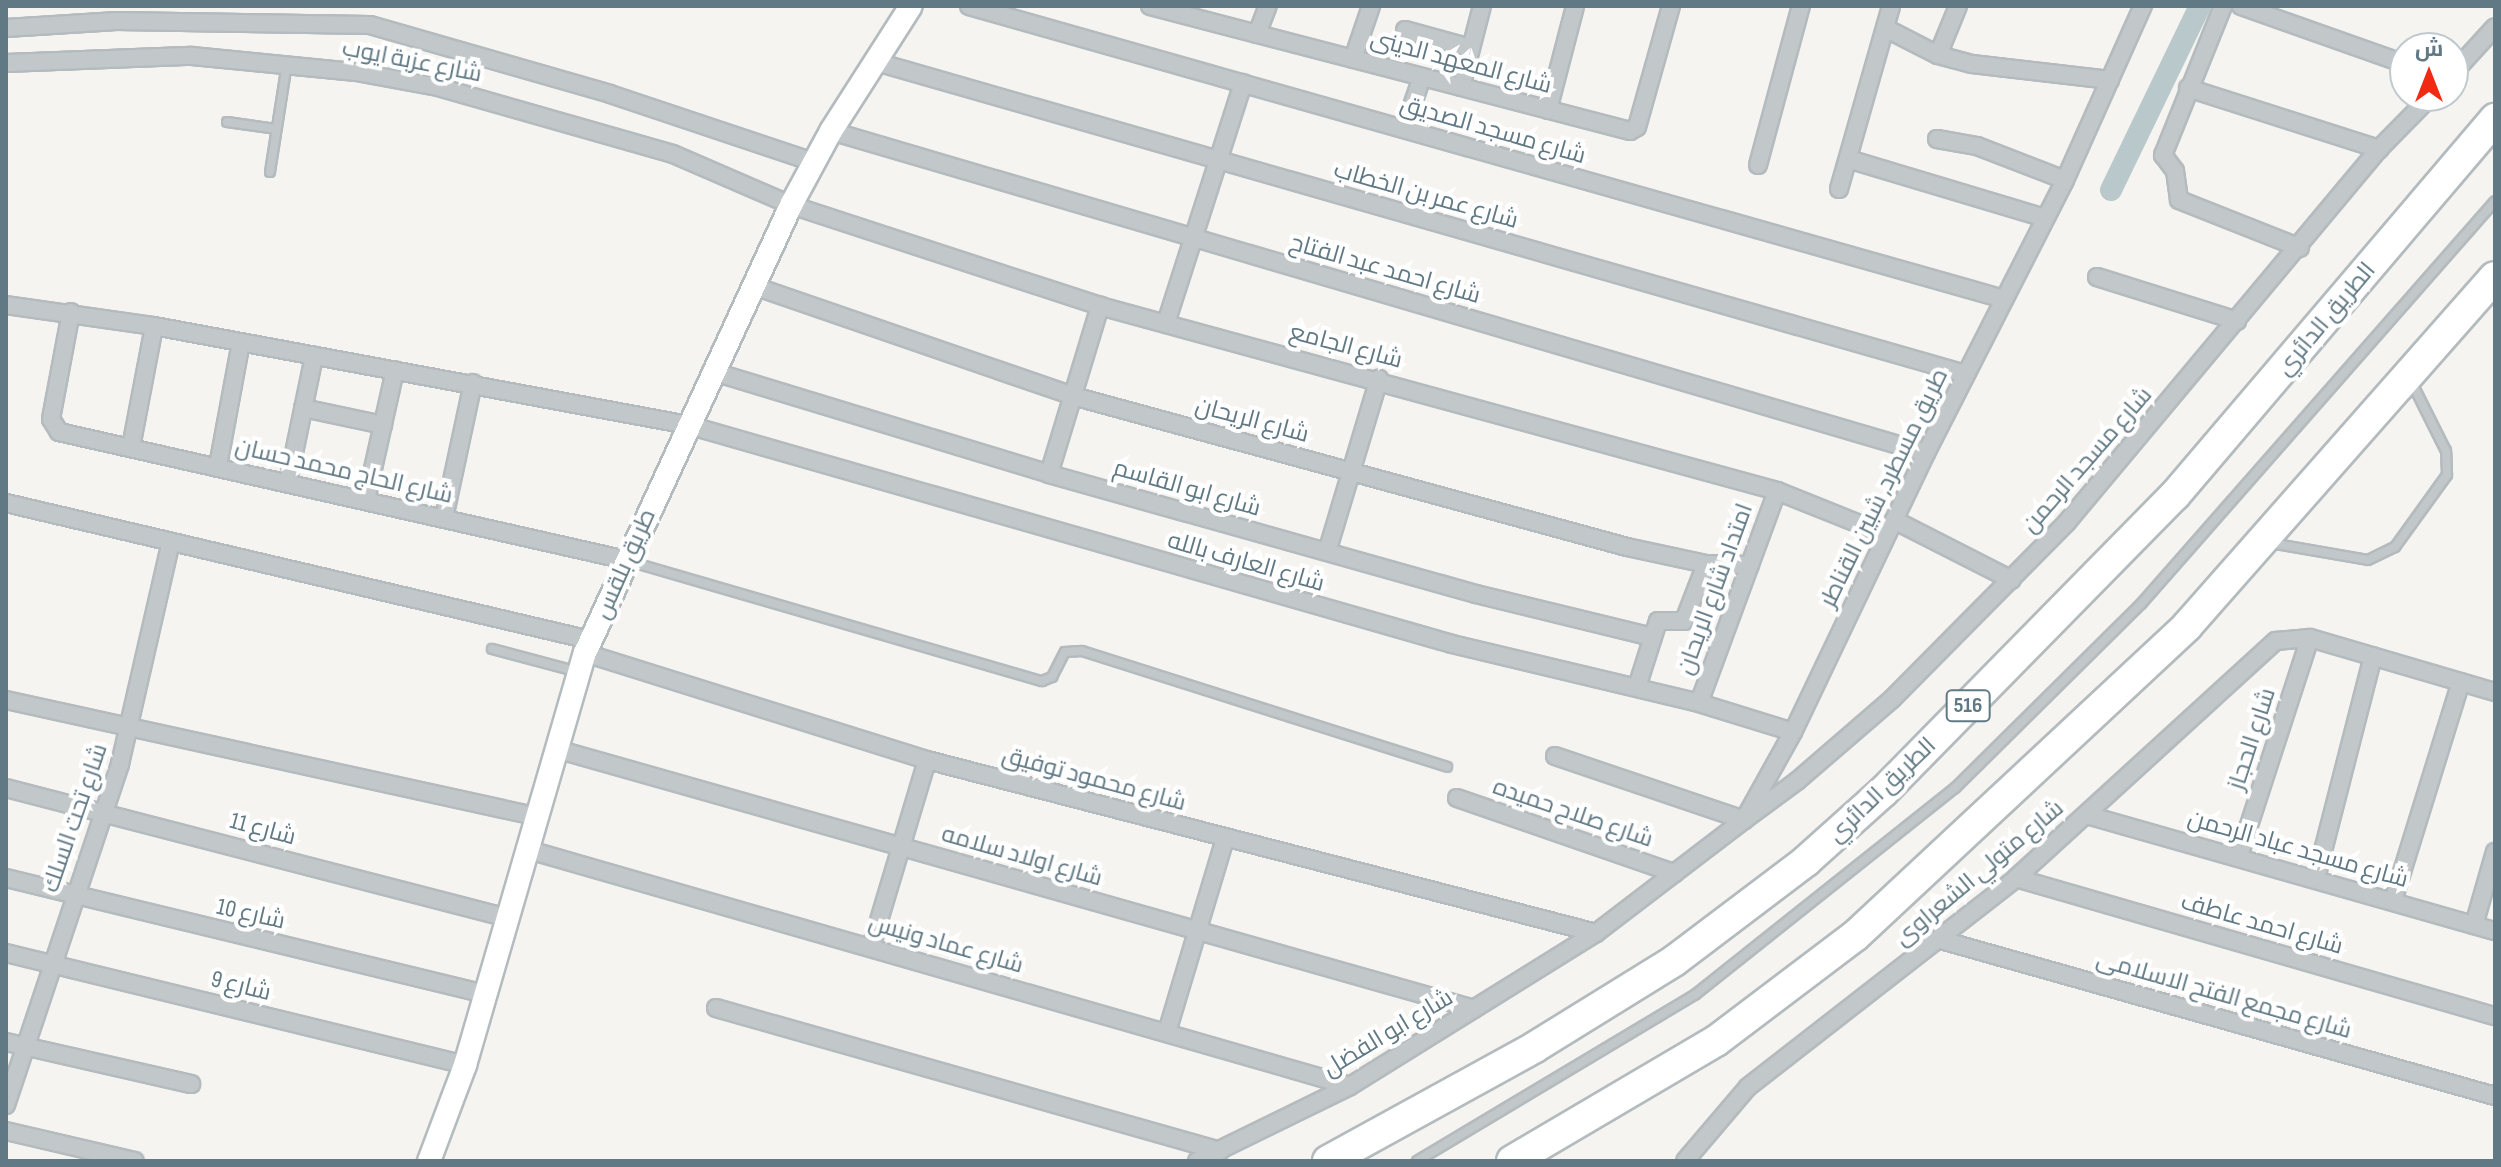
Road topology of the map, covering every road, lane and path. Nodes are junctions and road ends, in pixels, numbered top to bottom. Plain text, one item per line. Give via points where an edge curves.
1 (911, 6) edge
2 (969, 6) edge
3 (1268, 6) edge
4 (1371, 6) edge
5 (1482, 6) edge
6 (1575, 6) edge
7 (1671, 6) edge
8 (1801, 6) edge
9 (1891, 6) edge
10 (1958, 6) edge
11 (2143, 6) edge
12 (2223, 6) edge
13 (2241, 6) edge
14 (1161, 7) edge
15 (2495, 27) edge
16 (6, 28) edge
17 (1885, 28) junction
18 (1405, 30) dead end
19 (1257, 34) junction
20 (1471, 48) junction
21 (1938, 55) junction
22 (2469, 55) edge
23 (2389, 58) edge
24 (1353, 59) junction
25 (873, 61) junction
26 (6, 63) edge
27 (287, 63) junction
28 (1422, 77) junction
29 (2110, 80) junction
30 (1243, 83) junction
31 (1461, 87) junction
32 (2188, 88) junction
33 (1548, 110) junction
34 (2415, 112) edge
35 (2495, 119) edge
36 (227, 122) dead end
37 (276, 129) junction
38 (1404, 129) junction
39 (831, 131) junction
40 (1937, 139) dead end
41 (2379, 149) junction
42 (1848, 159) junction
43 (1218, 160) junction
44 (813, 162) junction
45 (1758, 165) dead end
46 (270, 172) dead end
47 (2065, 180) junction
48 (1839, 189) dead end
49 (2495, 201) edge
50 (791, 205) junction
51 (2045, 218) junction
52 (1193, 238) junction
53 (2300, 248) junction
54 (2097, 277) dead end
55 (2495, 277) edge
56 (751, 285) junction
57 (2004, 299) junction
58 (6, 305) edge
59 (1100, 306) junction
60 (71, 312) junction
61 (2237, 321) junction
62 (1166, 323) junction
63 (154, 326) junction
64 (241, 342) junction
65 (314, 356) junction
66 (395, 370) junction
67 (711, 371) junction
68 (1965, 374) junction
69 (2409, 377) junction
70 (1379, 379) junction
71 (473, 383) junction
72 (1073, 396) junction
73 (303, 408) junction
74 (383, 425) junction
75 (688, 425) junction
76 (131, 447) junction
77 (1926, 453) junction
78 (218, 466) junction
79 (1352, 472) junction
80 (1049, 474) junction
81 (288, 482) junction
82 (1777, 491) junction
83 (366, 500) junction
84 (6, 503) edge
85 (444, 518) junction
86 (1891, 527) junction
87 (171, 542) junction
88 (2265, 542) junction
89 (1327, 552) junction
90 (626, 560) junction
91 (1706, 564) junction
92 (1750, 565) junction
93 (2012, 580) junction
94 (1653, 637) junction
95 (2310, 638) junction
96 (492, 649) dead end
97 (585, 655) junction
98 (2373, 656) junction
99 (2461, 682) junction
100 (1637, 687) junction
101 (2495, 692) edge
102 (6, 700) edge
103 (1699, 703) junction
104 (131, 728) junction
105 (1793, 732) junction
106 (556, 749) junction
107 (1555, 756) dead end
108 (927, 760) junction
109 (1447, 767) dead end
110 (6, 788) edge
111 (1457, 798) dead end
112 (102, 812) junction
113 (2087, 815) junction
114 (539, 817) junction
115 (1744, 820) junction
116 (1225, 839) junction
117 (901, 846) junction
118 (529, 850) junction
119 (2495, 852) edge
120 (2239, 856) junction
121 (1674, 873) junction
122 (6, 878) edge
123 (2016, 878) junction
124 (2316, 878) junction
125 (73, 896) junction
126 (2393, 901) junction
127 (508, 918) junction
128 (2474, 925) junction
129 (1198, 931) junction
130 (2495, 931) edge
131 (1596, 933) junction
132 (1941, 940) junction
133 (871, 947) junction
134 (6, 953) edge
135 (53, 964) junction
136 (485, 994) junction
137 (716, 1008) dead end
138 (1474, 1009) junction
139 (2495, 1016) edge
140 (1167, 1032) junction
141 (6, 1042) edge
142 (26, 1047) junction
143 (465, 1065) junction
144 (191, 1084) dead end
145 (1350, 1086) junction
146 (2495, 1096) edge
147 (6, 1105) edge
148 (6, 1131) edge
149 (1220, 1151) junction
150 (135, 1161) edge
151 (429, 1161) edge
152 (1197, 1161) edge
153 (1328, 1161) edge
154 (1417, 1161) edge
155 (1512, 1161) edge
156 (1685, 1161) edge

1 - 25 main road, طريق بلقس
2 - 30 street, شارع مسجد الصديق
3 - 19 street
4 - 24 street
5 - 20 street
6 - 33 street
7 - 33 street, شارع المعهد الدينى via 1636,131
8 - 45 street
9 - 17 street
10 - 21 street
11 - 29 street, طريق مسطرد, شبين القناطر
12 - 32 street
13 - 23 street
14 - 19 street, شارع المعهد الدينى
15 - 22 street
16 - 44 street via 117,21 370,25 610,94
17 - 21 street
17 - 42 street
18 - 20 street
19 - 24 street, شارع المعهد الدينى
20 - 31 street
21 - 29 street
24 - 28 street, شارع المعهد الدينى
25 - 39 main road, طريق بلقس
25 - 43 street, شارع عمر بن الخطاب
26 - 27 street, شارع عزبة ايوب via 192,56
27 - 37 lane
27 - 50 street, شارع عزبة ايوب via 438,87 518,108 673,154
28 - 31 street, شارع المعهد الدينى
28 - 38 street
29 - 47 street, طريق مسطرد, شبين القناطر
30 - 38 street, شارع مسجد الصديق
30 - 43 street
31 - 33 street, شارع المعهد الدينى
32 - 41 street
32 - 53 street via 2165,146 2179,200
34 - 41 street, شارع مسجد الرحمن
35 - 153 highway, الطريق الدائري / 516 via 2175,495 1828,842 1742,914 1674,961 1535,1047
36 - 37 lane
37 - 46 lane
38 - 57 street, شارع مسجد الصديق
39 - 44 main road, طريق بلقس
39 - 52 street, شارع احمد عبد الفتاح
40 - 47 street via 1977,146
41 - 53 street, شارع مسجد الرحمن
42 - 48 street
42 - 51 street
43 - 52 street
43 - 68 street, شارع عمر بن الخطاب
44 - 50 main road, طريق بلقس
47 - 51 street, طريق مسطرد, شبين القناطر
49 - 154 lane via 2141,604 1955,788 1696,994
50 - 56 main road, طريق بلقس
50 - 59 street, شارع الجامع
51 - 57 street, طريق مسطرد, شبين القناطر
52 - 62 street
52 - 77 street, شارع احمد عبد الفتاح
53 - 61 street, شارع مسجد الرحمن
54 - 61 street
55 - 69 highway
56 - 67 main road, طريق بلقس
56 - 72 street, شارع الريحان
57 - 68 street, طريق مسطرد, شبين القناطر
58 - 60 street, شارع العارف بالله
59 - 62 street, شارع الجامع
59 - 72 street
60 - 63 street, شارع العارف بالله
60 - 76 street, شارع الحاج محمد حسان via 52,427
61 - 93 street, شارع مسجد الرحمن
62 - 70 street, شارع الجامع
63 - 64 street, شارع العارف بالله
63 - 76 street
64 - 65 street, شارع العارف بالله
64 - 78 street
65 - 66 street, شارع العارف بالله
65 - 73 street
66 - 71 street, شارع العارف بالله
66 - 74 street
67 - 75 main road, طريق بلقس
67 - 80 street, شارع ابو القاسم
68 - 77 street, طريق مسطرد, شبين القناطر
69 - 88 highway
69 - 88 lane via 2446,451 2447,475 2395,547 2368,560
70 - 79 street
70 - 82 street, شارع الجامع
71 - 75 street, شارع العارف بالله
71 - 85 street
72 - 79 street, شارع الريحان
72 - 80 street
73 - 74 street
73 - 81 street
74 - 83 street
75 - 90 main road, طريق بلقس
75 - 100 street, شارع العارف بالله via 1436,640
76 - 78 street, شارع الحاج محمد حسان
77 - 86 street, طريق مسطرد, شبين القناطر
78 - 81 street, شارع الحاج محمد حسان
79 - 89 street
79 - 91 street, شارع الريحان
80 - 89 street, شارع ابو القاسم
81 - 83 street, شارع الحاج محمد حسان
82 - 86 street, شارع الجامع
82 - 92 street, امتداد شارع الريحان
83 - 85 street, شارع الحاج محمد حسان
84 - 87 street
85 - 90 street, شارع الحاج محمد حسان
86 - 93 street, شارع الجامع
86 - 105 street, طريق مسطرد, شبين القناطر
87 - 97 street
87 - 104 street, شارع تحت السلك
88 - 155 highway via 2187,626 1855,936 1716,1041
89 - 94 street, شارع ابو القاسم
90 - 97 main road, طريق بلقس
90 - 109 lane via 1042,681 1052,677 1065,652 1082,651
91 - 92 street, شارع الريحان
91 - 94 street via 1684,621 1660,619
92 - 103 street, امتداد شارع الريحان
93 - 115 street, شارع مسجد الرحمن via 1851,737
94 - 100 street
95 - 98 street
95 - 113 street, شارع متولي الشعراوى via 2287,636 2266,648
95 - 120 street, شارع الحجاز
96 - 97 lane
97 - 106 main road, طريق بلقس
97 - 108 street, شارع محمود توفيق
98 - 99 street
98 - 124 street
99 - 101 street
99 - 126 street
100 - 103 street, شارع العارف بالله
102 - 104 street
103 - 105 street, شارع العارف بالله
104 - 112 street, شارع تحت السلك
104 - 114 street
105 - 115 street, طريق مسطرد, شبين القناطر
106 - 114 main road, طريق بلقس
106 - 117 street, شارع اولاد سلامه
107 - 115 street
108 - 116 street, شارع محمود توفيق
108 - 117 street
110 - 112 street, شارع 11
111 - 121 street, شارع صلاح حميده
112 - 125 street, شارع تحت السلك
112 - 127 street, شارع 11
113 - 120 street, شارع مسجد عباد الرحمن
113 - 123 street, شارع متولي الشعراوى
114 - 118 main road, طريق بلقس
115 - 121 street, طريق مسطرد, شبين القناطر
116 - 129 street
116 - 131 street, شارع محمود توفيق
117 - 129 street, شارع اولاد سلامه
117 - 133 street
118 - 127 main road, طريق بلقس
118 - 133 street, شارع عماد ونيس
119 - 128 street
120 - 124 street, شارع مسجد عباد الرحمن
121 - 131 street, طريق مسطرد, شبين القناطر
122 - 125 street, شارع 10
123 - 132 street, شارع متولي الشعراوى
123 - 139 street, شارع احمد عاطف
124 - 126 street, شارع مسجد عباد الرحمن
125 - 135 street, شارع تحت السلك
125 - 136 street, شارع 10
126 - 128 street, شارع مسجد عباد الرحمن
127 - 136 main road, طريق بلقس
128 - 130 street, شارع مسجد عباد الرحمن
129 - 138 street, شارع اولاد سلامه
129 - 140 street
131 - 138 street, شارع ابو الفضل
132 - 146 street, شارع مجمع الفتح الاسلامى
132 - 156 street, شارع متولي الشعراوى via 1748,1087
133 - 140 street, شارع عماد ونيس
134 - 135 street, شارع 9
135 - 142 street, شارع تحت السلك
135 - 143 street, شارع 9
136 - 143 main road, طريق بلقس
137 - 149 street
138 - 145 street, شارع ابو الفضل
140 - 145 street, شارع عماد ونيس
141 - 142 street
142 - 144 street
142 - 147 street, شارع تحت السلك
143 - 151 main road, طريق بلقس
145 - 149 street, شارع ابو الفضل
148 - 150 street
149 - 152 street, شارع ابو الفضل

